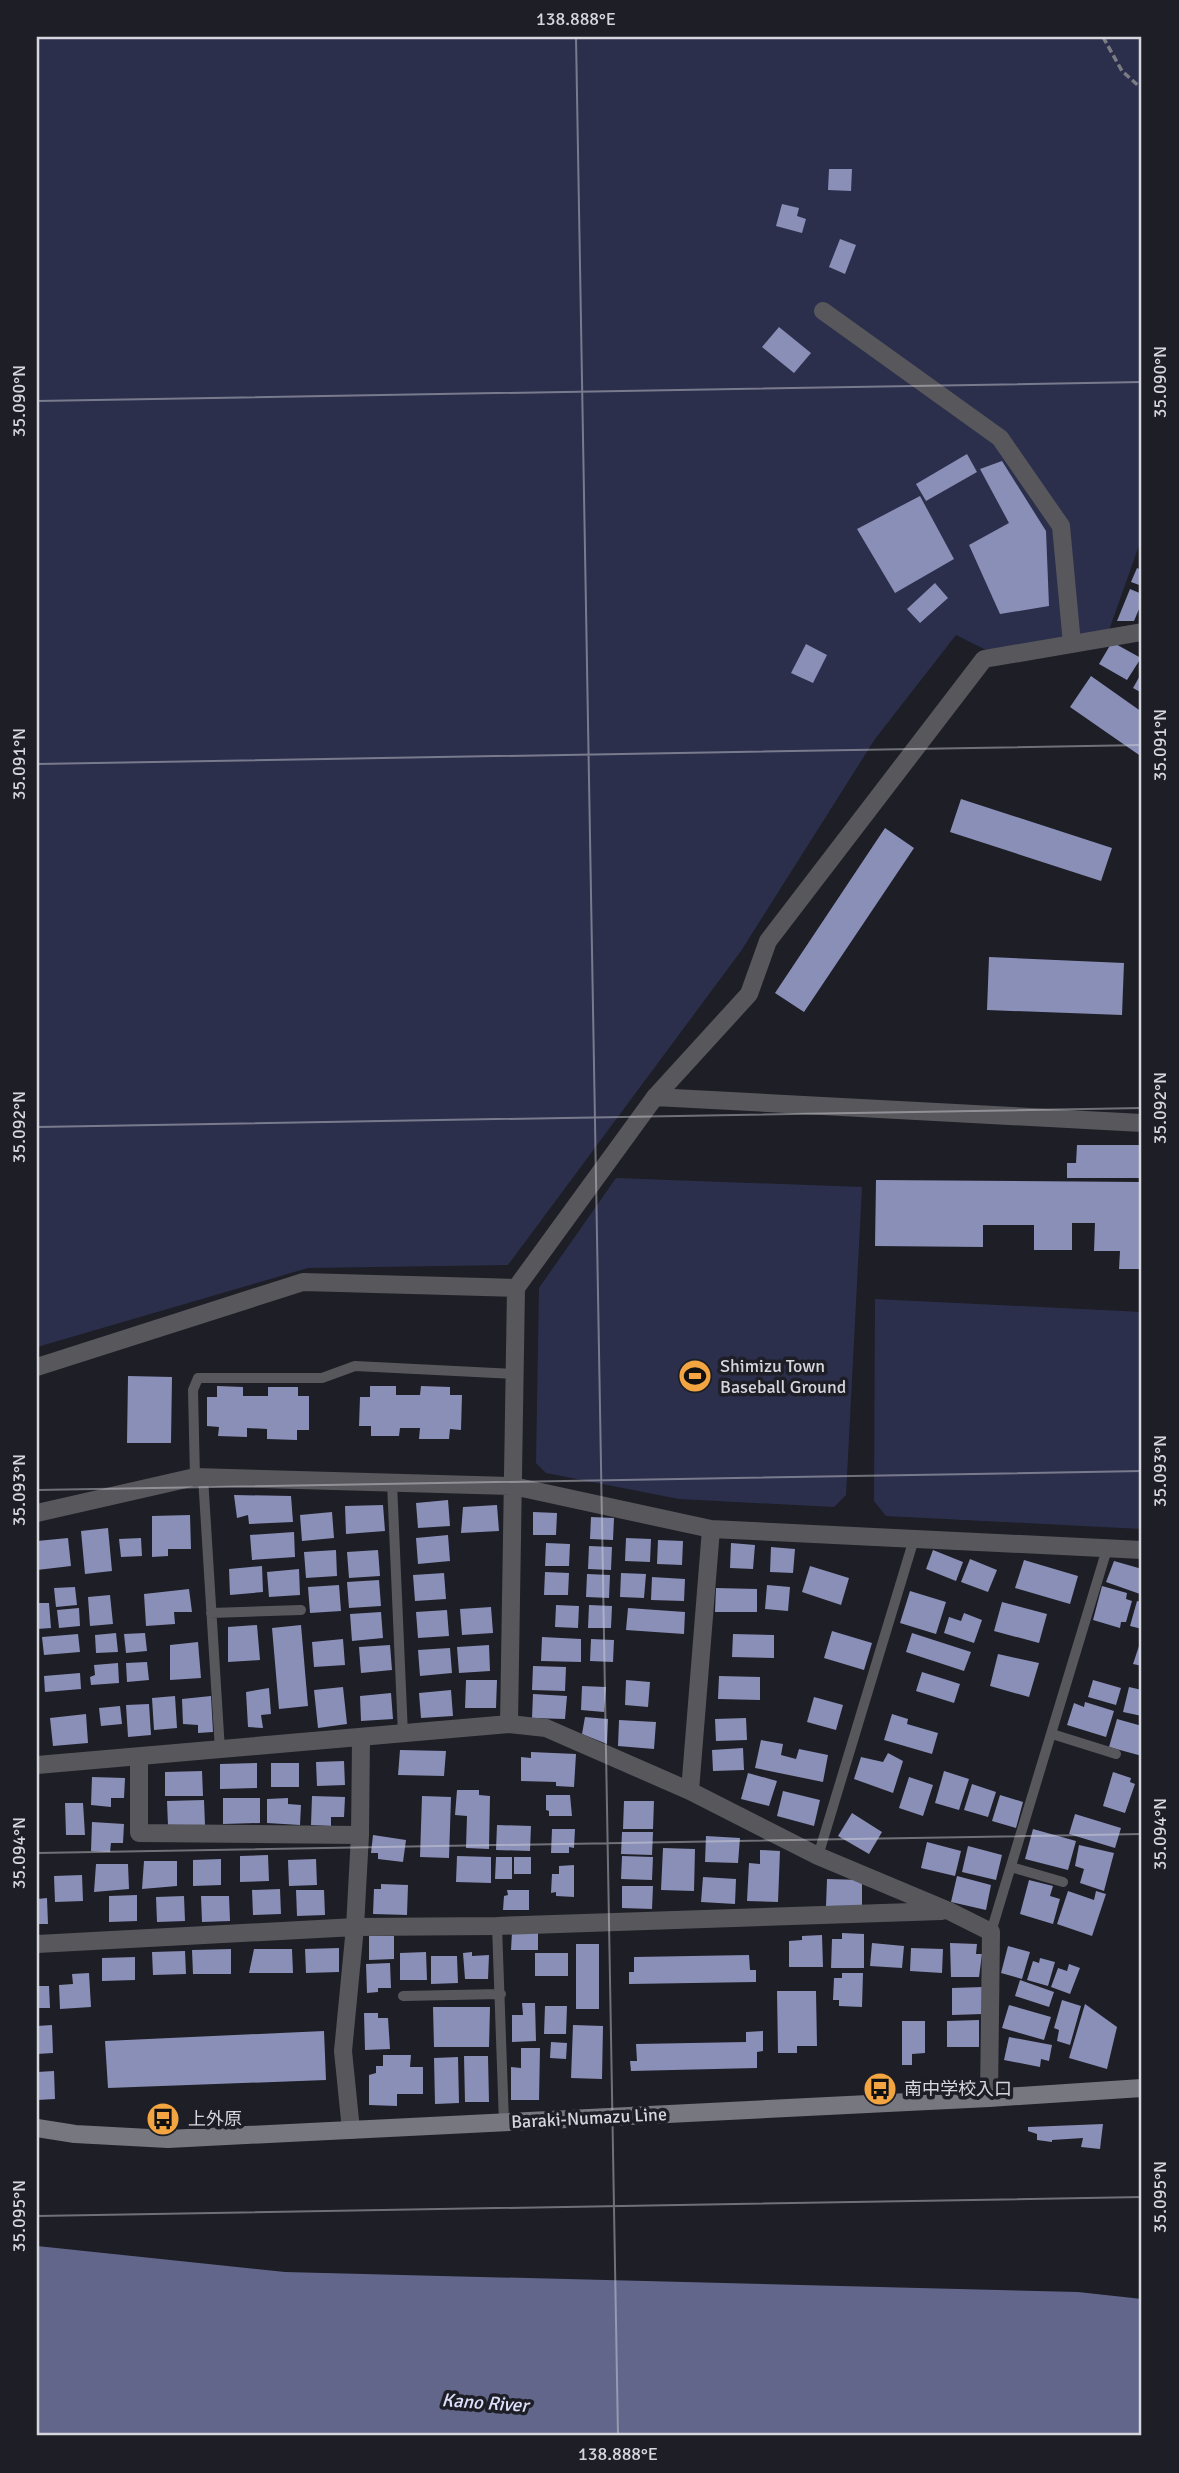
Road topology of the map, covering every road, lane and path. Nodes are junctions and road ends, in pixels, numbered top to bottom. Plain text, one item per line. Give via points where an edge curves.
1 (1103, 37) edge
2 (1142, 89) edge
3 (823, 311) dead end
4 (1142, 632) edge
5 (1072, 644) junction
6 (655, 1097) junction
7 (1142, 1123) edge
8 (516, 1288) junction
9 (37, 1367) edge
10 (515, 1374) junction
11 (199, 1477) junction
12 (392, 1483) junction
13 (513, 1486) junction
14 (37, 1513) edge
15 (711, 1529) junction
16 (914, 1539) junction
17 (1107, 1549) junction
18 (1142, 1550) edge
19 (301, 1610) dead end
20 (211, 1612) junction
21 (509, 1724) junction
22 (403, 1734) junction
23 (1052, 1734) junction
24 (361, 1738) junction
25 (220, 1750) junction
26 (1116, 1754) dead end
27 (139, 1758) junction
28 (37, 1759) edge
29 (37, 1765) edge
30 (690, 1791) junction
31 (360, 1835) junction
32 (818, 1856) junction
33 (1011, 1867) junction
34 (1063, 1882) dead end
35 (949, 1911) junction
36 (498, 1926) junction
37 (355, 1927) junction
38 (991, 1932) junction
39 (37, 1944) edge
40 (501, 1994) junction
41 (403, 1996) dead end
42 (1142, 2088) edge
43 (989, 2098) junction
44 (504, 2123) junction
45 (37, 2128) edge
46 (351, 2130) junction

1 - 2 path via 1122,71
3 - 5 street via 1000,438 1061,526
4 - 5 street
5 - 6 street via 984,659 768,941 749,994
6 - 7 street
6 - 8 street
8 - 9 street via 303,1282
8 - 10 street
10 - 11 lane via 355,1366 322,1378 198,1378 192,1390
10 - 13 street
11 - 12 street
11 - 14 street
11 - 20 lane
12 - 13 street
12 - 22 lane
13 - 15 street
13 - 21 street
15 - 16 street
15 - 30 street
16 - 17 street
16 - 32 lane
17 - 18 street
17 - 23 lane
19 - 20 lane
20 - 25 lane
21 - 22 street
21 - 30 street via 546,1728
22 - 24 street
23 - 26 lane
23 - 33 lane
24 - 25 street
24 - 31 street
25 - 27 street
27 - 29 street
27 - 31 street via 139,1833
28 - 29 lane
30 - 32 street
31 - 37 street
32 - 35 street
33 - 34 lane
33 - 38 lane
35 - 36 street
35 - 38 street
36 - 37 street
36 - 40 lane
37 - 39 street
37 - 46 street via 343,2051
38 - 43 street
40 - 41 lane
40 - 44 lane
42 - 43 main road, Baraki-Numazu Line
43 - 44 main road, Baraki-Numazu Line
44 - 46 main road, Baraki-Numazu Line
45 - 46 main road, Baraki-Numazu Line via 168,2139

